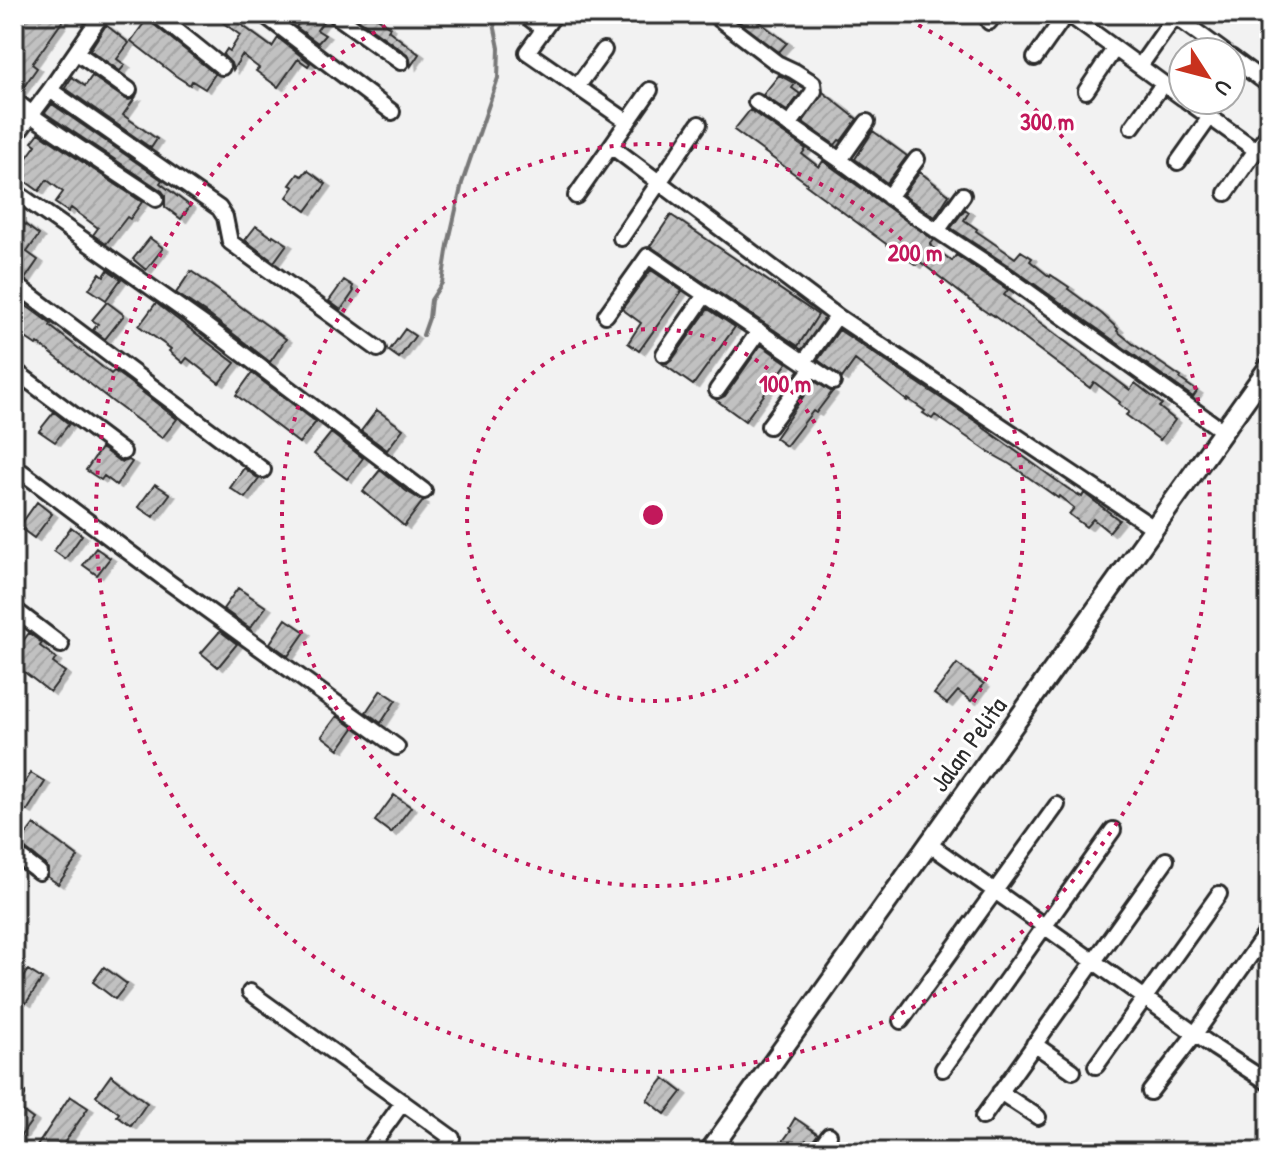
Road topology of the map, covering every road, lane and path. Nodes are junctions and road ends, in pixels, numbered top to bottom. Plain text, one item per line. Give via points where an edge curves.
1 (102, 14) edge
2 (156, 14) edge
3 (263, 14) edge
4 (334, 14) edge
5 (524, 14) edge
6 (713, 14) edge
7 (1067, 14) edge
8 (554, 15) edge
9 (1173, 15) edge
10 (543, 29) junction
11 (1202, 36) edge
12 (1115, 48) junction
13 (604, 50) dead end
14 (76, 52) junction
15 (1035, 58) dead end
16 (401, 62) dead end
17 (1140, 66) junction
18 (222, 67) dead end
19 (1247, 69) edge
20 (1163, 84) junction
21 (1269, 85) edge
22 (577, 87) junction
23 (1167, 87) edge
24 (50, 90) junction
25 (129, 90) dead end
26 (650, 90) dead end
27 (1086, 91) dead end
28 (14, 100) edge
29 (756, 102) dead end
30 (392, 112) dead end
31 (31, 114) junction
32 (1210, 117) joint
33 (628, 122) junction
34 (867, 122) dead end
35 (699, 124) dead end
36 (789, 125) junction
37 (1132, 127) dead end
38 (1269, 133) edge
39 (14, 138) edge
40 (611, 146) junction
41 (1256, 150) junction
42 (917, 159) dead end
43 (840, 160) junction
44 (1178, 162) dead end
45 (659, 182) junction
46 (14, 191) edge
47 (1226, 193) dead end
48 (963, 195) dead end
49 (576, 196) dead end
50 (889, 197) junction
51 (156, 199) dead end
52 (937, 231) junction
53 (621, 238) dead end
54 (14, 283) edge
55 (705, 295) junction
56 (606, 315) dead end
57 (837, 316) junction
58 (759, 331) junction
59 (378, 349) dead end
60 (664, 354) dead end
61 (808, 365) junction
62 (1269, 367) edge
63 (14, 370) edge
64 (833, 382) dead end
65 (717, 390) dead end
66 (769, 426) dead end
67 (1223, 431) junction
68 (123, 452) dead end
69 (14, 466) edge
70 (263, 470) dead end
71 (424, 491) dead end
72 (1154, 528) junction
73 (14, 609) edge
74 (61, 645) dead end
75 (397, 747) dead end
76 (1057, 805) dead end
77 (1113, 830) dead end
78 (929, 844) junction
79 (14, 853) edge
80 (1166, 860) dead end
81 (39, 872) dead end
82 (994, 890) junction
83 (1219, 894) dead end
84 (1044, 926) junction
85 (1269, 929) edge
86 (1093, 962) junction
87 (250, 992) dead end
88 (1145, 999) junction
89 (901, 1021) dead end
90 (1195, 1034) junction
91 (1034, 1044) junction
92 (1096, 1066) dead end
93 (943, 1069) dead end
94 (1073, 1071) dead end
95 (1269, 1083) edge
96 (1000, 1092) junction
97 (1150, 1092) dead end
98 (403, 1102) junction
99 (983, 1117) dead end
100 (1038, 1117) dead end
101 (829, 1135) dead end
102 (367, 1152) edge
103 (442, 1152) edge
104 (709, 1152) edge
105 (817, 1152) edge

1 - 14 street
2 - 18 street
3 - 30 street
4 - 16 street
5 - 10 street
6 - 36 street via 813,83 814,91
7 - 12 street
7 - 15 street
8 - 10 street
9 - 11 street
9 - 17 street
10 - 22 street via 527,52
12 - 17 street
12 - 27 street
13 - 22 street
14 - 24 street
14 - 25 street
17 - 20 street
19 - 21 street
20 - 23 street
20 - 37 street
22 - 33 street
24 - 31 street
24 - 59 street via 219,208 230,242
26 - 33 street
28 - 31 street
29 - 36 street
31 - 39 street
31 - 51 street
32 - 41 street
32 - 44 street
33 - 40 street
34 - 43 street
35 - 45 street
36 - 43 street
38 - 41 street
40 - 45 street
40 - 49 street
41 - 47 street
42 - 50 street
43 - 50 street
45 - 53 street
45 - 57 street
46 - 71 street via 206,326
48 - 52 street
50 - 52 street
52 - 67 street
54 - 70 street
55 - 56 street via 648,256
55 - 58 street
55 - 60 street
57 - 61 street
57 - 72 street
58 - 61 street
58 - 65 street
61 - 64 street
61 - 66 street
62 - 67 street, Jalan Pelita
63 - 68 street
67 - 72 street, Jalan Pelita
69 - 75 street
72 - 78 street, Jalan Pelita
73 - 74 street
76 - 82 street
77 - 84 street
78 - 82 street
78 - 104 street, Jalan Pelita
79 - 81 street
80 - 86 street
82 - 84 street
82 - 89 street
83 - 88 street
84 - 86 street
84 - 93 street
85 - 90 street
86 - 88 street
86 - 91 street
87 - 98 street
88 - 90 street
88 - 92 street
90 - 95 street
90 - 97 street
91 - 94 street
91 - 96 street
96 - 99 street
96 - 100 street
98 - 102 street
98 - 103 street via 452,1138
101 - 105 street

